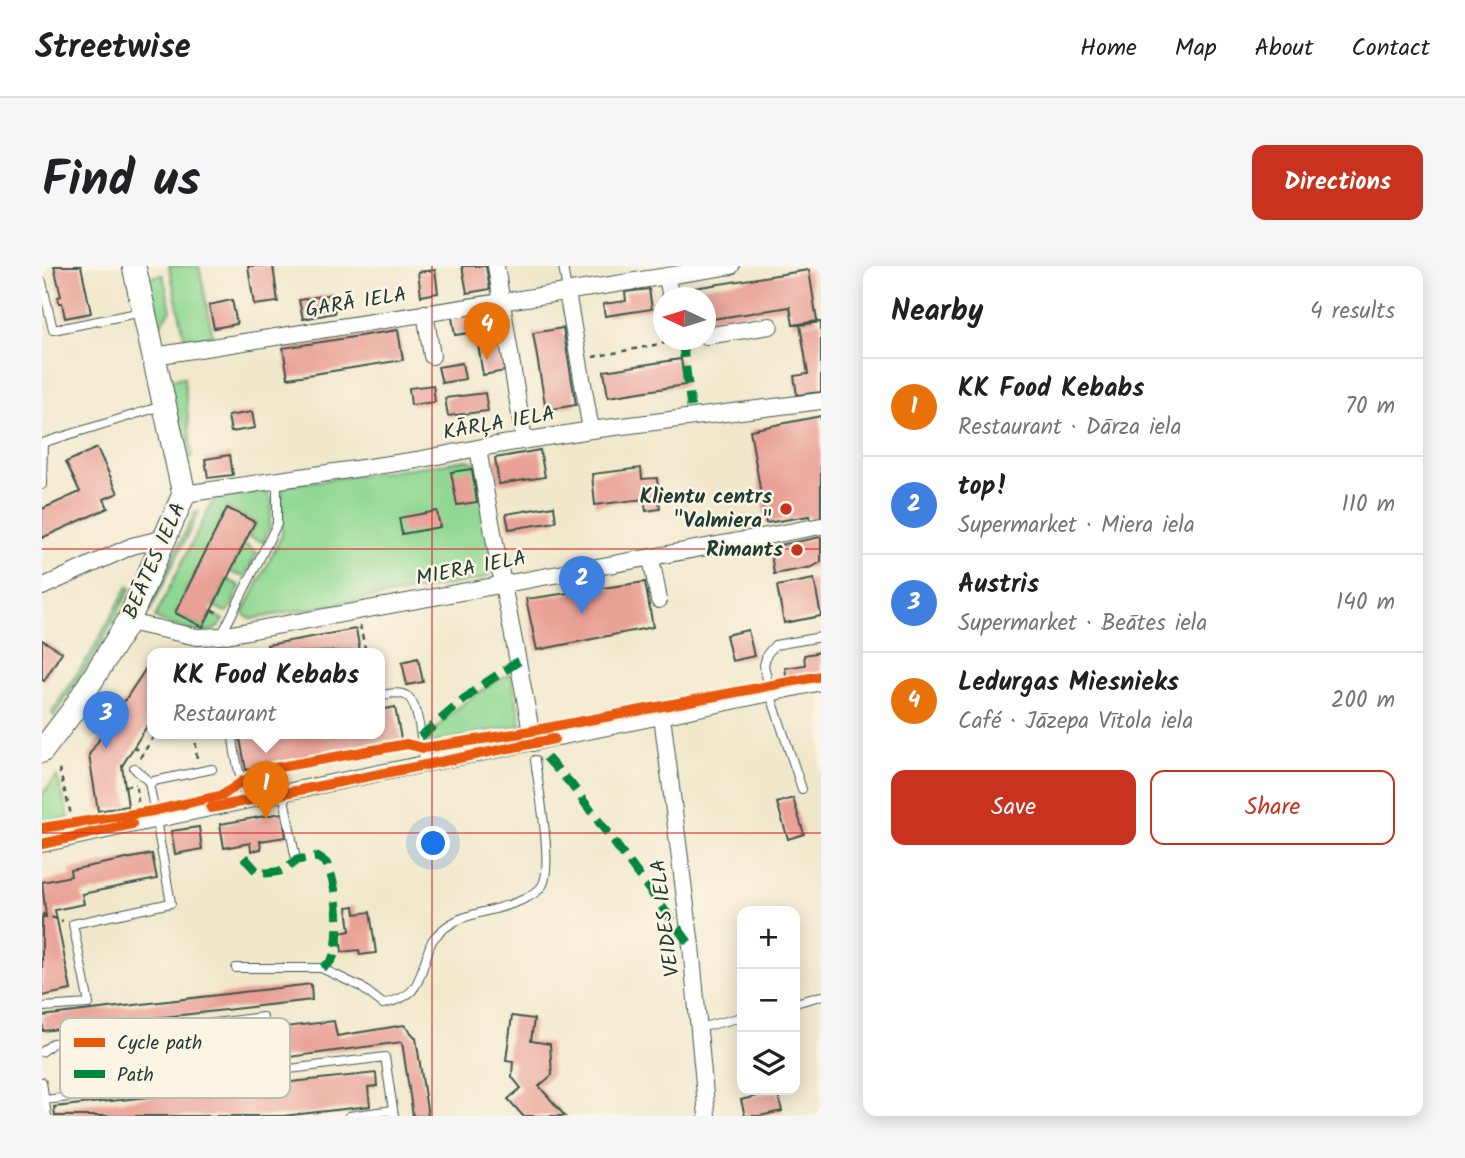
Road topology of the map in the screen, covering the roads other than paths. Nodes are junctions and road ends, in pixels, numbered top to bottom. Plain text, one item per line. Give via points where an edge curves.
1 (134, 266) edge
2 (496, 266) edge
3 (563, 266) edge
4 (731, 266) edge
5 (705, 268) edge
6 (667, 278) junction
7 (42, 282) edge
8 (669, 287) edge
9 (567, 292) junction
10 (503, 300) junction
11 (145, 312) junction
12 (425, 313) junction
13 (770, 326) dead end
14 (716, 335) edge
15 (154, 356) junction
16 (432, 356) dead end
17 (821, 401) edge
18 (165, 405) junction
19 (591, 430) junction
20 (524, 440) junction
21 (42, 443) edge
22 (478, 447) junction
23 (276, 481) junction
24 (42, 485) edge
25 (184, 494) junction
26 (821, 526) edge
27 (165, 538) junction
28 (651, 558) junction
29 (501, 584) junction
30 (42, 587) edge
31 (659, 600) dead end
32 (128, 622) junction
33 (221, 635) junction
34 (821, 637) edge
35 (821, 682) edge
36 (770, 693) junction
37 (385, 695) edge
38 (662, 716) junction
39 (233, 739) edge
40 (42, 751) edge
41 (534, 751) junction
42 (425, 765) junction
43 (134, 768) dead end
44 (212, 769) dead end
45 (149, 782) junction
46 (802, 789) dead end
47 (283, 793) junction
48 (245, 801) junction
49 (154, 815) junction
50 (42, 844) edge
51 (296, 860) dead end
52 (236, 968) dead end
53 (821, 996) edge
54 (800, 1002) edge
55 (42, 1007) edge
56 (263, 1017) dead end
57 (255, 1018) edge
58 (737, 1018) edge
59 (699, 1028) junction
60 (60, 1042) edge
61 (42, 1052) edge
62 (290, 1069) edge
63 (42, 1082) edge
64 (61, 1098) edge
65 (45, 1100) junction
66 (394, 1113) edge
67 (47, 1116) edge
68 (349, 1116) edge
69 (707, 1116) edge

1 - 11 street, BEĀTES IELA
2 - 10 street
3 - 9 lane
4 - 5 street, GARĀ IELA
5 - 6 street, GARĀ IELA
6 - 8 street
6 - 9 street, GARĀ IELA
7 - 11 lane via 53,330
9 - 10 street, GARĀ IELA
9 - 19 street
10 - 12 street, GARĀ IELA
10 - 20 street
11 - 15 street, BEĀTES IELA
12 - 15 street, GARĀ IELA
12 - 16 street
13 - 14 street
15 - 18 street, BEĀTES IELA
17 - 19 street, KĀRĻA IELA
18 - 21 lane
18 - 25 street, BEĀTES IELA
19 - 20 street, KĀRĻA IELA
20 - 22 street, KĀRĻA IELA
21 - 24 lane
22 - 23 street, KĀRĻA IELA
22 - 29 street
23 - 25 street, KĀRĻA IELA
23 - 33 lane via 277,524
25 - 27 street, BEĀTES IELA
26 - 28 street, MIERA IELA
27 - 30 street via 132,546
27 - 32 street, BEĀTES IELA
28 - 29 street, MIERA IELA
28 - 31 street
29 - 33 street, MIERA IELA
29 - 41 street
32 - 33 street, MIERA IELA via 197,636
32 - 40 street, BEĀTES IELA
34 - 36 lane via 775,645 764,665
35 - 36 street
36 - 38 street
36 - 46 lane
37 - 42 lane via 408,696 415,705
38 - 41 street
38 - 59 street, VEIDES IELA
39 - 48 lane
41 - 42 street
41 - 52 lane via 548,869 542,887 527,897 451,923 432,940 416,987 403,999 383,1004 361,987 321,968
42 - 47 street
43 - 45 lane
44 - 45 lane
45 - 49 lane
47 - 48 street
47 - 51 lane
48 - 49 street
49 - 50 street
49 - 55 lane via 171,903 73,924 89,1004
53 - 54 lane
56 - 57 lane
58 - 59 lane
59 - 69 street, VEIDES IELA
60 - 61 lane
62 - 66 lane via 385,1057
63 - 65 lane
64 - 65 lane
65 - 67 lane
66 - 68 lane

